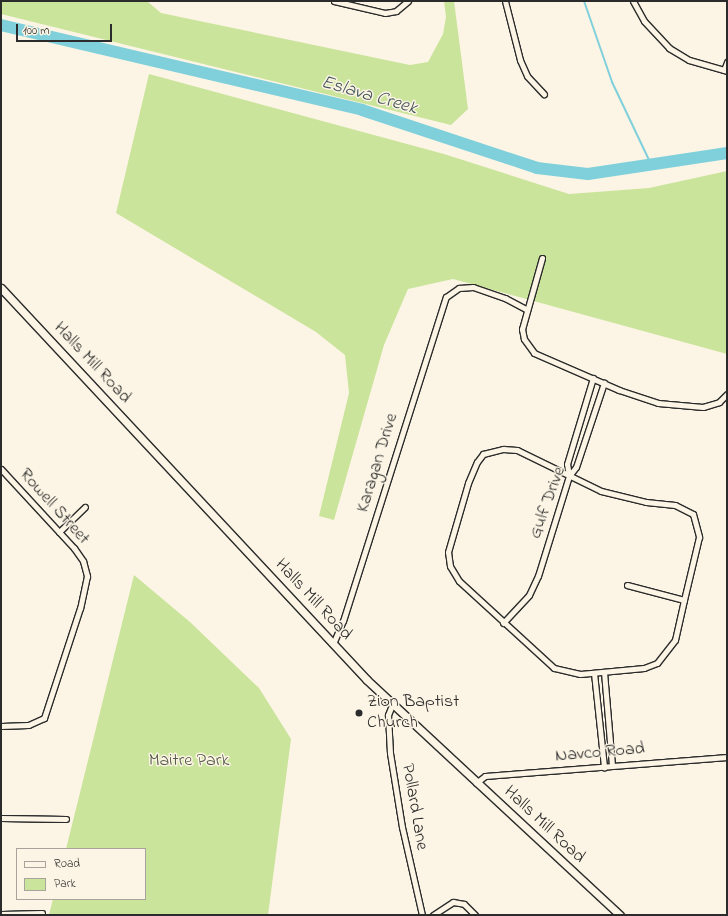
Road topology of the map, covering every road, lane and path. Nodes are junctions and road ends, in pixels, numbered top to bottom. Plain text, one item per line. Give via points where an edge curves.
1 (334, 1) edge
2 (408, 1) edge
3 (505, 1) edge
4 (633, 1) edge
5 (727, 62) edge
6 (726, 71) edge
7 (544, 94) dead end
8 (542, 258) dead end
9 (1, 288) edge
10 (526, 309) junction
11 (593, 378) junction
12 (604, 384) junction
13 (727, 394) edge
14 (577, 430) junction
15 (587, 433) junction
16 (1, 469) edge
17 (569, 476) junction
18 (85, 507) dead end
19 (60, 532) junction
20 (627, 585) dead end
21 (684, 600) junction
22 (503, 623) junction
23 (333, 644) junction
24 (604, 672) junction
25 (594, 673) junction
26 (392, 705) junction
27 (1, 726) edge
28 (727, 757) edge
29 (612, 766) junction
30 (604, 767) junction
31 (476, 783) junction
32 (1, 818) edge
33 (66, 819) dead end
34 (42, 913) dead end
35 (1, 914) edge
36 (422, 915) edge
37 (433, 915) edge
38 (475, 915) edge
39 (620, 915) edge

1 - 2 street via 385,13 396,11
3 - 7 street via 522,65 534,86
4 - 6 street via 644,21 668,48 689,60
5 - 6 street
8 - 10 street
9 - 23 street, Halls Mill Road
10 - 11 street via 522,329 524,338 534,353
10 - 23 street, Karagan Drive via 473,287 452,291 440,309 343,621
11 - 12 street
11 - 14 street
12 - 13 street via 658,403 703,407 718,403
12 - 15 street, Gulf Drive
14 - 15 street
14 - 17 street via 567,464
15 - 17 street, Gulf Drive via 576,467
16 - 19 street, Rowell Street
17 - 21 street via 601,491 687,509 698,528
17 - 22 street, Gulf Drive via 538,576 529,595
17 - 22 street via 517,450 503,449 483,454 476,462 448,552 454,574
18 - 19 street
19 - 27 street, Rowell Street via 83,561 87,585 58,681 44,718 28,725
20 - 21 street
21 - 24 street via 675,640 663,659 644,668
22 - 25 street via 548,665 571,674
23 - 26 street, Halls Mill Road
24 - 25 street
24 - 29 street
25 - 30 street
26 - 31 street, Halls Mill Road
26 - 36 street, Pollard Lane via 388,715 390,753 402,827
28 - 29 street, Navco Road
29 - 30 street, Navco Road
30 - 31 street, Navco Road via 485,776
31 - 39 street, Halls Mill Road
32 - 33 street
34 - 35 street
37 - 38 street via 453,902 464,904

